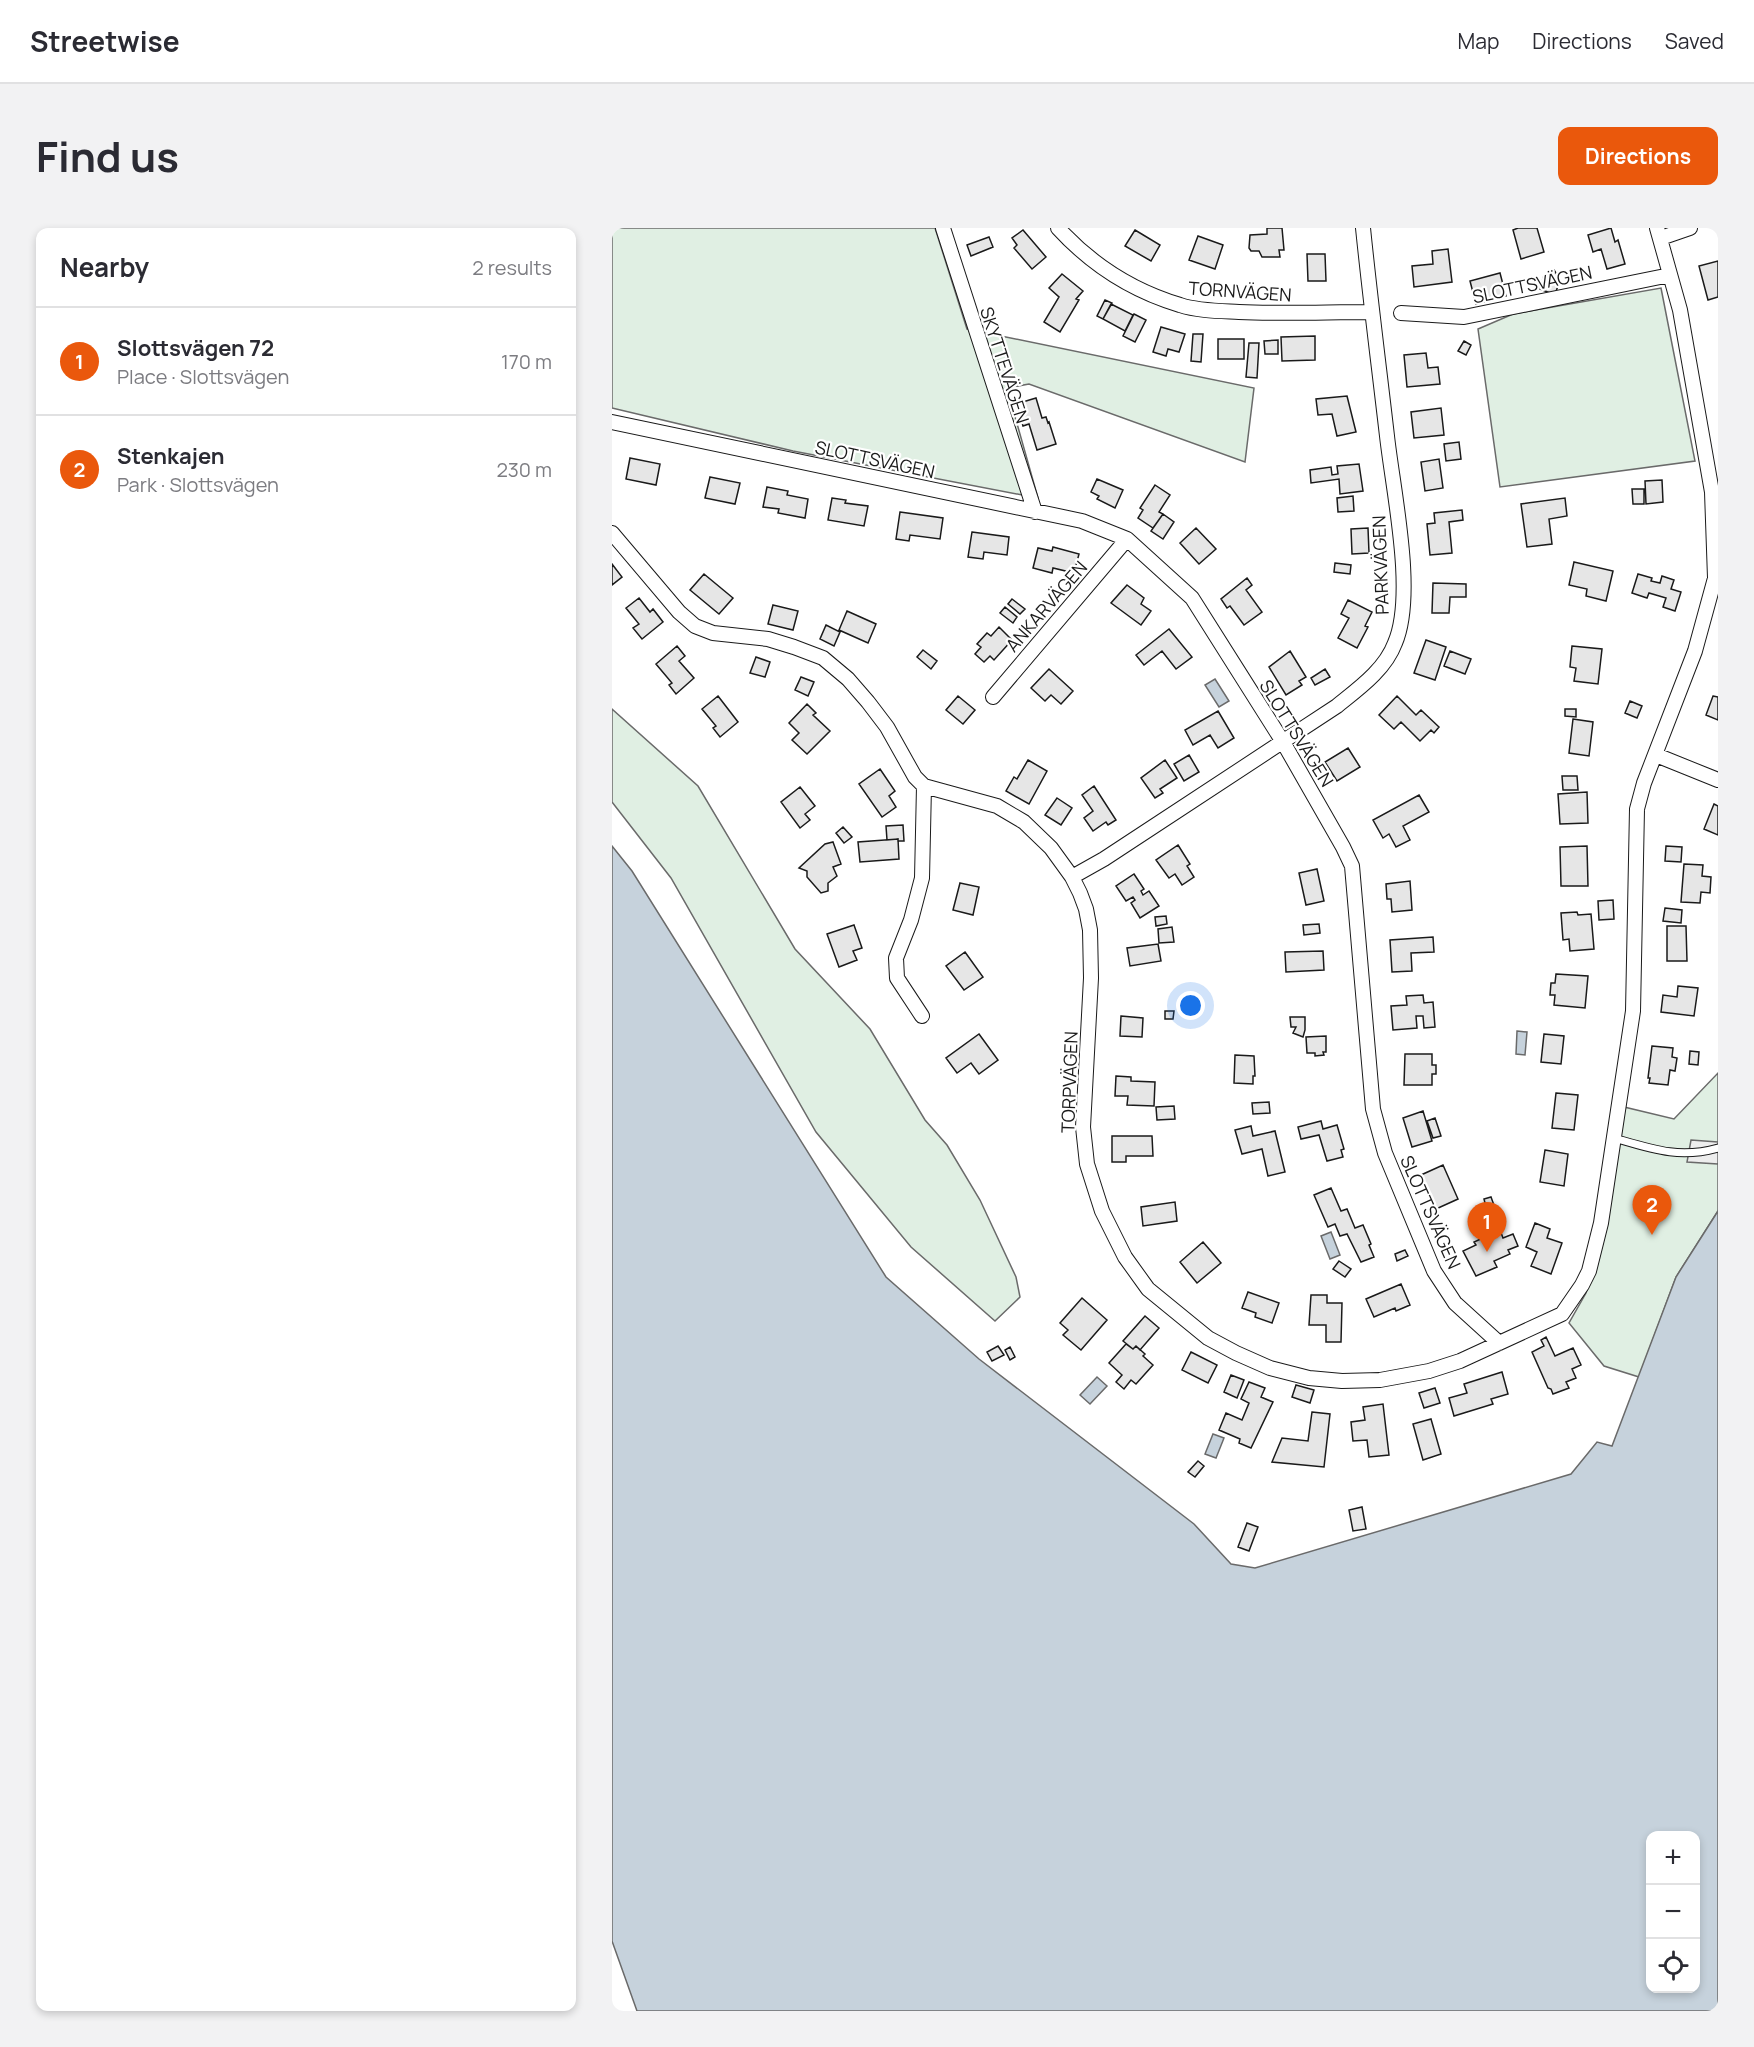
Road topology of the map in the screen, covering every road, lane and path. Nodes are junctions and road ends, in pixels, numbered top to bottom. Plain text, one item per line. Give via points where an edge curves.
1 (943, 228) edge
2 (1058, 228) edge
3 (1363, 228) edge
4 (1690, 228) edge
5 (1659, 233) edge
6 (1670, 275) junction
7 (1371, 312) junction
8 (1401, 313) dead end
9 (612, 422) edge
10 (1035, 512) junction
11 (612, 533) edge
12 (1127, 539) junction
13 (993, 696) dead end
14 (1283, 742) junction
15 (1656, 755) junction
16 (1718, 780) edge
17 (924, 786) junction
18 (1072, 877) junction
19 (922, 1016) dead end
20 (1614, 1138) junction
21 (1718, 1148) edge
22 (1499, 1343) junction

1 - 10 street, SKYTTEVÄGEN
2 - 7 street, TORNVÄGEN via 1107,271 1180,306 1265,313
3 - 7 street, PARKVÄGEN
4 - 5 street
5 - 6 street
6 - 8 street, SLOTTSVÄGEN via 1464,317
6 - 15 street via 1680,310 1712,492 1715,578 1695,651
7 - 14 street, PARKVÄGEN via 1399,523 1403,582 1399,634 1383,663 1362,685
9 - 10 street, SLOTTSVÄGEN
10 - 12 street, SLOTTSVÄGEN via 1082,521
11 - 17 street via 695,626 713,633 768,639 824,658 887,727
12 - 13 street, ANKARVÄGEN
12 - 14 street, SLOTTSVÄGEN via 1192,598
14 - 18 street, PARKVÄGEN
14 - 22 street, SLOTTSVÄGEN via 1352,866 1373,1108 1385,1153 1434,1271 1455,1304
15 - 16 street
15 - 20 street via 1637,809 1633,1011
17 - 18 street, TORPVÄGEN via 997,806 1024,822 1051,848
17 - 19 street via 922,878 896,958 897,978
18 - 22 street, TORPVÄGEN via 1090,930 1083,1127 1087,1164 1102,1211 1125,1257 1148,1289 1208,1338 1270,1368 1309,1378 1380,1380 1429,1371
20 - 21 lane via 1678,1154
20 - 22 street via 1600,1223 1582,1285 1562,1314

